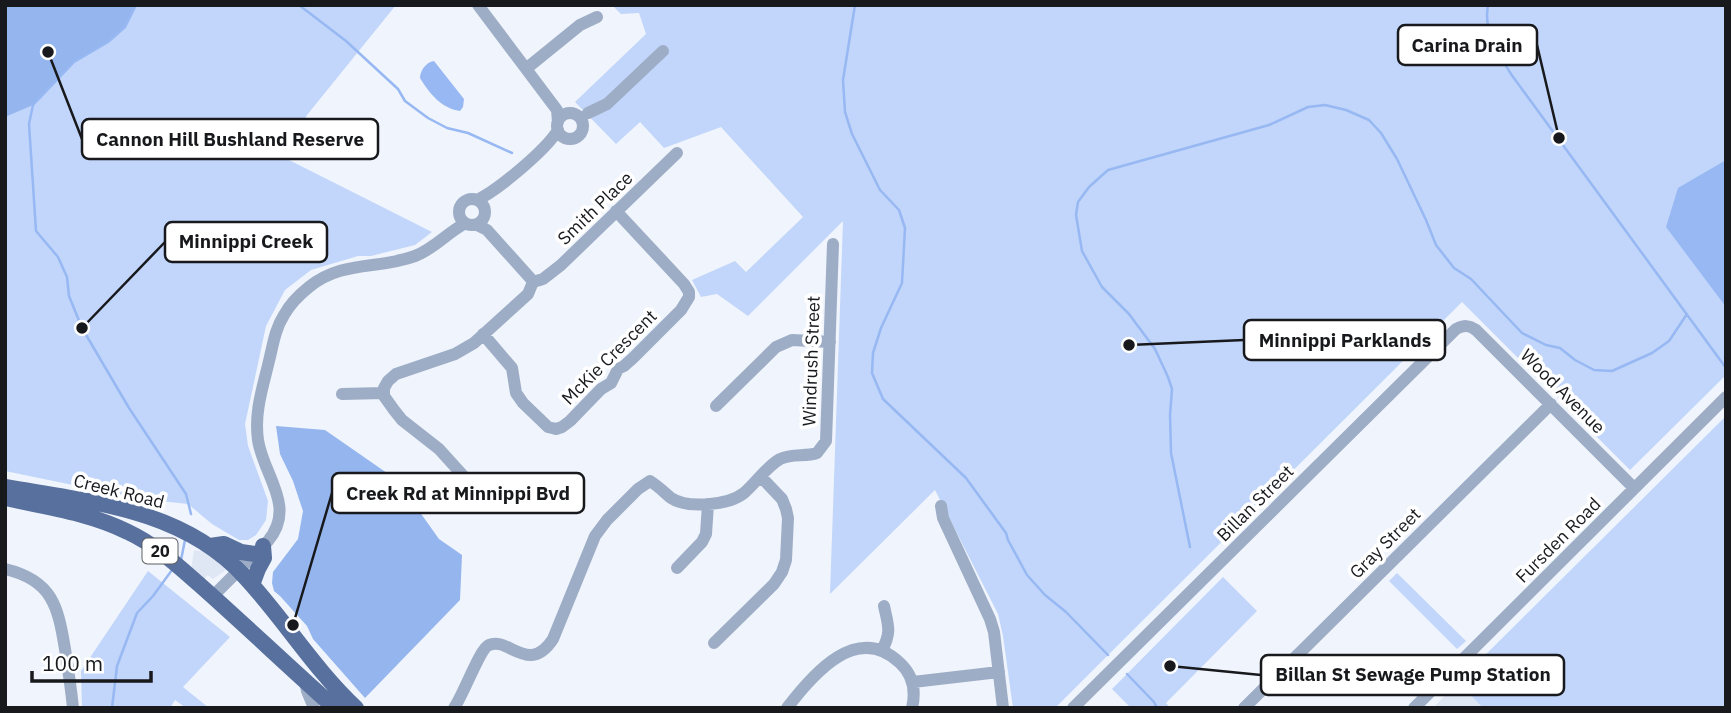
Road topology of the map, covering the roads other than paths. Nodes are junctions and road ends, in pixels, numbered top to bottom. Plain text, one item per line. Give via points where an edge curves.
1 (478, 5) edge
2 (597, 17) dead end
3 (663, 51) dead end
4 (527, 68) junction
5 (588, 113) dead end
6 (677, 153) dead end
7 (616, 211) junction
8 (478, 214) junction
9 (833, 244) dead end
10 (533, 282) junction
11 (1463, 326) joint
12 (483, 334) junction
13 (830, 342) junction
14 (384, 393) junction
15 (342, 394) dead end
16 (1726, 397) edge
17 (1551, 404) junction
18 (716, 406) dead end
19 (761, 477) junction
20 (5, 487) edge
21 (1634, 488) junction
22 (5, 498) edge
23 (479, 502) dead end
24 (708, 504) junction
25 (941, 506) dead end
26 (122, 508) junction
27 (120, 528) junction
28 (211, 546) junction
29 (259, 550) junction
30 (677, 568) dead end
31 (5, 569) edge
32 (239, 570) junction
33 (253, 585) junction
34 (212, 596) junction
35 (884, 606) dead end
36 (714, 643) dead end
37 (882, 650) junction
38 (999, 672) junction
39 (305, 681) junction
40 (913, 682) junction
41 (312, 705) edge
42 (458, 706) edge
43 (73, 708) edge
44 (335, 708) edge
45 (356, 708) edge
46 (787, 708) edge
47 (912, 708) edge
48 (1003, 708) edge
49 (1073, 708) edge
50 (1244, 708) edge
51 (1414, 708) edge

1 - 4 street
2 - 4 street via 580,25
3 - 5 street via 607,103
4 - 8 street via 561,123 551,142
6 - 7 street, Smith Place
7 - 10 street, Smith Place via 561,265
7 - 12 street, McKie Crescent via 684,284 689,297 570,421 556,429 548,426 523,403 516,393 512,368
8 - 10 street
8 - 29 street via 418,255 324,276 294,300 282,317 257,411 259,443 280,510 277,527
9 - 13 street, Windrush Street
10 - 12 street, Smith Place via 528,294
11 - 17 street, Wood Avenue via 1476,330
11 - 49 street, Billan Street
12 - 14 street, Smith Place via 455,354 396,374
13 - 18 street via 792,340 776,347
13 - 19 street, Windrush Street via 826,441 817,453 779,460
14 - 15 street
14 - 23 street via 402,420 439,449 477,491
16 - 21 street, Fursden Road
17 - 21 street, Wood Avenue
17 - 50 street, Gray Street
19 - 24 street, Windrush Street via 733,500
19 - 36 street via 786,509 786,560 774,584
20 - 26 main road, Creek Road / 20
21 - 51 street, Fursden Road
22 - 27 main road, Creek Road / 20 via 74,512
24 - 30 street via 706,534
24 - 42 street via 671,498 650,481 638,489 595,536 547,649 527,655 488,645
25 - 38 street via 990,619
26 - 27 main road
26 - 28 main road, Creek Road / 20 via 172,525
27 - 34 main road, Creek Road / 20 via 159,550
28 - 29 main road
28 - 32 main road, Creek Road / 20
29 - 32 street
29 - 33 main road via 264,558
31 - 43 street via 29,578 53,600 60,618
32 - 33 main road, Creek Road / 20
32 - 34 street
33 - 45 main road, Creek Road / 20
34 - 39 main road, Creek Road / 20
35 - 37 street via 889,628
37 - 40 street via 905,668
37 - 46 street via 853,649 838,656
38 - 40 street
38 - 48 street
39 - 41 street
39 - 44 main road, Creek Road / 20
40 - 47 street

